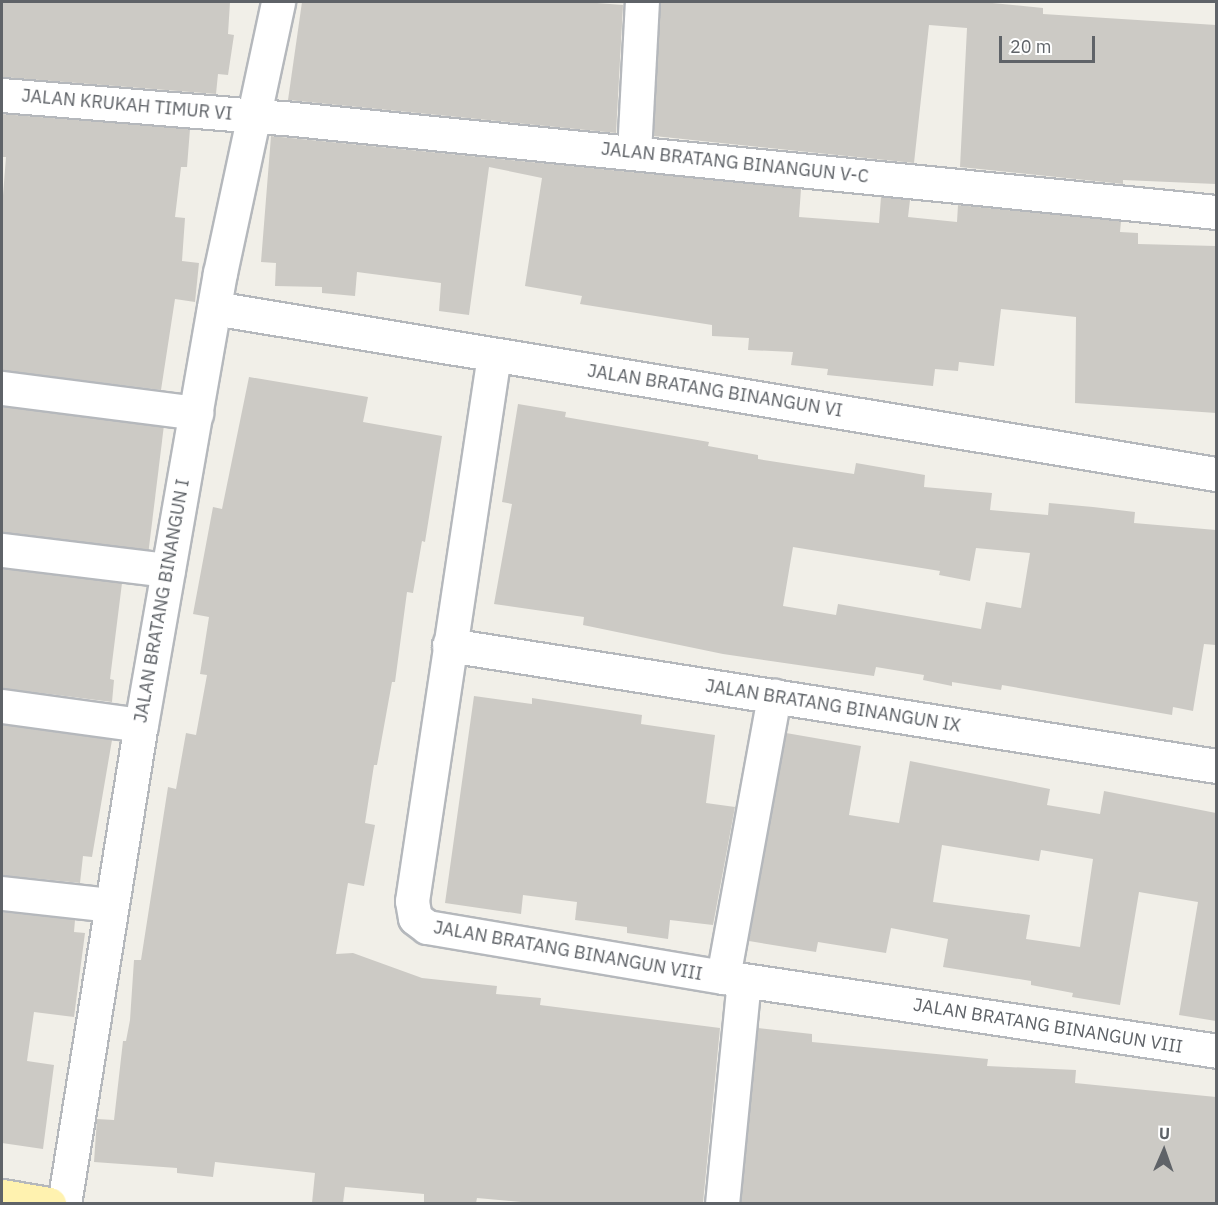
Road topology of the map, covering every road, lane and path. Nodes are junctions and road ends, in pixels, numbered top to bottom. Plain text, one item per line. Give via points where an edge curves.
1 (278, 2) edge
2 (642, 2) edge
3 (2, 95) edge
4 (253, 115) junction
5 (634, 153) junction
6 (1216, 212) edge
7 (214, 308) junction
8 (494, 355) junction
9 (2, 388) edge
10 (196, 413) junction
11 (1216, 474) edge
12 (2, 550) edge
13 (168, 570) junction
14 (449, 645) junction
15 (774, 696) junction
16 (2, 706) edge
17 (141, 725) junction
18 (1216, 766) edge
19 (2, 893) edge
20 (111, 905) junction
21 (734, 979) junction
22 (1216, 1052) edge
23 (2, 1196) edge
24 (49, 1203) edge
25 (64, 1203) edge
26 (722, 1203) edge

1 - 4 street, JALAN BRATANG BINANGUN I
2 - 5 street
3 - 4 street, JALAN KRUKAH TIMUR VI
4 - 5 street, JALAN BRATANG BINANGUN V-C
4 - 7 street, JALAN BRATANG BINANGUN I
5 - 6 street, JALAN BRATANG BINANGUN V-C
7 - 8 street, JALAN BRATANG BINANGUN VI
7 - 10 street, JALAN BRATANG BINANGUN I
8 - 11 street, JALAN BRATANG BINANGUN VI
8 - 14 street, JALAN BRATANG BINANGUN VIII
9 - 10 street
10 - 13 street, JALAN BRATANG BINANGUN I
12 - 13 street
13 - 17 street, JALAN BRATANG BINANGUN I
14 - 15 street, JALAN BRATANG BINANGUN IX
14 - 21 street, JALAN BRATANG BINANGUN VIII via 412,901 414,918 427,927
15 - 18 street, JALAN BRATANG BINANGUN IX
15 - 21 street
16 - 17 street
17 - 20 street, JALAN BRATANG BINANGUN I
19 - 20 street
20 - 25 street, JALAN BRATANG BINANGUN I
21 - 22 street, JALAN BRATANG BINANGUN VIII
21 - 26 street
23 - 24 main road

